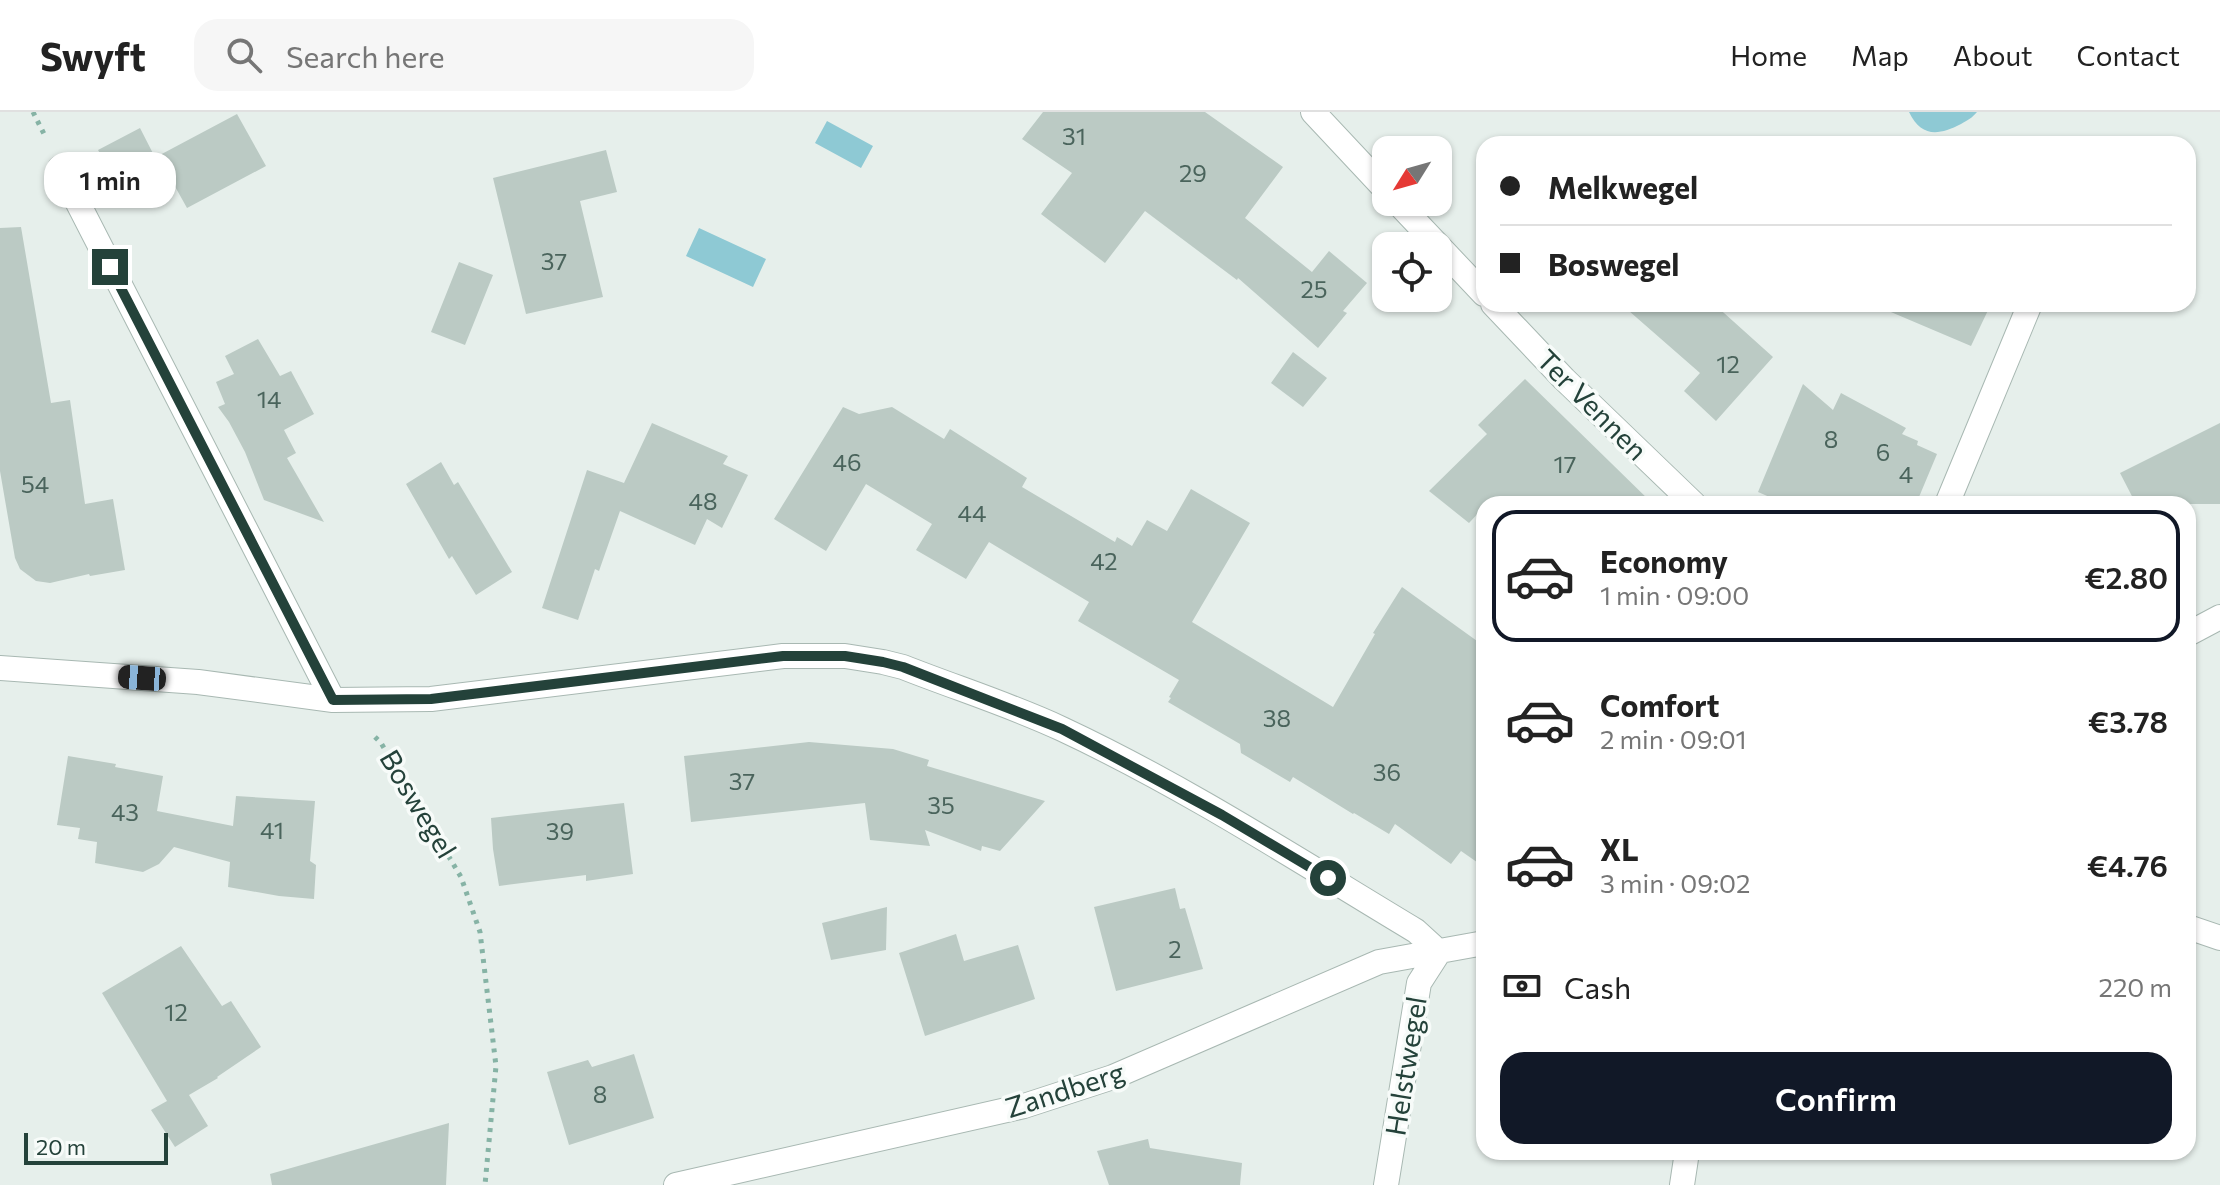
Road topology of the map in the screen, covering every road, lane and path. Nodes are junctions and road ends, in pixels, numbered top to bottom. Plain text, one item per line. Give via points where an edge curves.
1 (1313, 112) edge
2 (60, 168) dead end
3 (1372, 175) edge
4 (1410, 216) edge
5 (1476, 286) edge
6 (1501, 312) edge
7 (2027, 312) edge
8 (1686, 496) edge
9 (1950, 496) edge
10 (2220, 617) edge
11 (2196, 630) edge
12 (0, 668) edge
13 (333, 700) junction
14 (2196, 930) edge
15 (2220, 938) edge
16 (1476, 945) edge
17 (1439, 952) junction
18 (1686, 1160) edge
19 (485, 1185) edge
20 (676, 1185) edge
21 (1386, 1185) edge
22 (1682, 1185) edge

1 - 3 street
2 - 13 street
4 - 5 street
6 - 8 street, Ter Vennen
7 - 9 street
10 - 11 street
12 - 13 street via 198,682
13 - 17 street via 431,699 783,656 883,662 1038,719 1102,750 1416,931
13 - 19 path, Boswegel via 381,743 461,877 480,932 496,1066
14 - 15 street
16 - 17 street, Zandberg
17 - 20 street, Zandberg via 1379,962 1113,1077 1024,1106
17 - 21 street, Helstwegel via 1419,983
18 - 22 street

